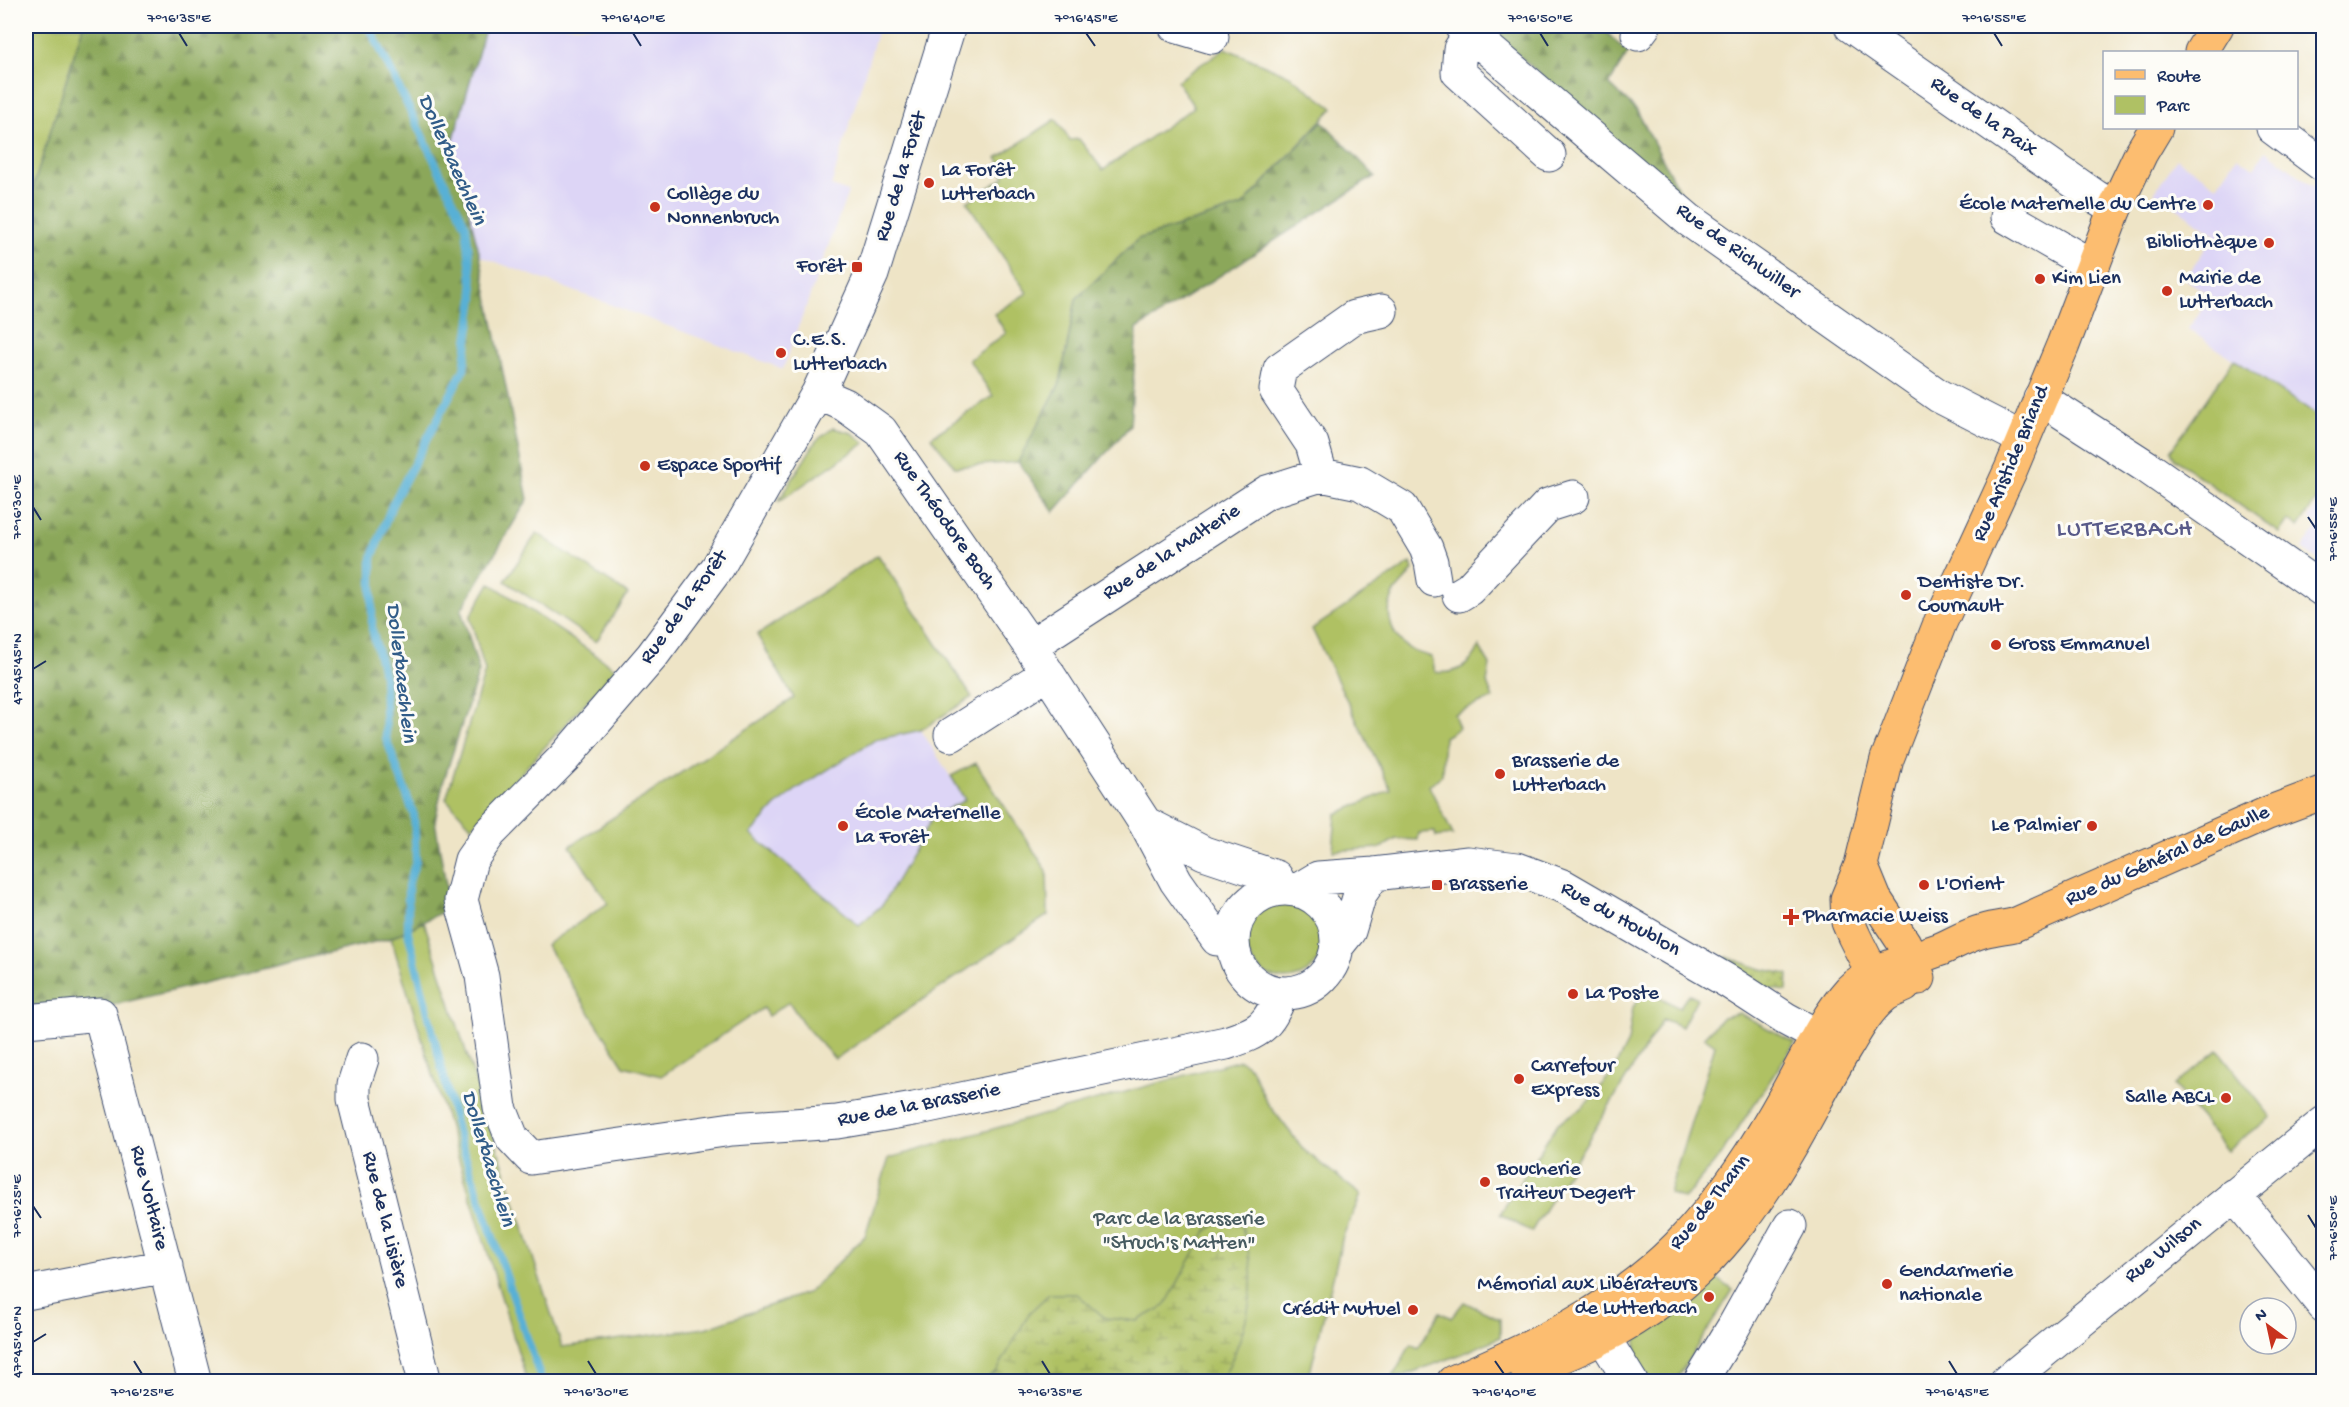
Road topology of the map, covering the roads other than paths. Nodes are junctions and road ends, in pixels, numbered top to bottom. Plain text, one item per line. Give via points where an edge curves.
1 (949, 26) edge
2 (1175, 26) edge
3 (1851, 26) edge
4 (2217, 26) edge
5 (1467, 30) edge
6 (1212, 38) dead end
7 (2202, 51) edge
8 (2155, 129) edge
9 (2274, 129) edge
10 (1549, 155) dead end
11 (2324, 166) edge
12 (2115, 208) junction
13 (2007, 217) dead end
14 (2092, 266) junction
15 (1381, 311) dead end
16 (818, 393) junction
17 (2040, 398) junction
18 (2023, 439) junction
19 (1321, 475) junction
20 (1573, 497) dead end
21 (2324, 591) edge
22 (1030, 646) junction
23 (1048, 673) junction
24 (951, 735) dead end
25 (2324, 792) edge
26 (1145, 823) junction
27 (1861, 865) junction
28 (1374, 874) junction
29 (1278, 892) junction
30 (1192, 903) junction
31 (1232, 939) junction
32 (1337, 946) junction
33 (1915, 969) junction
34 (1879, 985) junction
35 (1281, 994) junction
36 (26, 1021) edge
37 (1831, 1043) junction
38 (362, 1059) dead end
39 (2324, 1123) edge
40 (531, 1158) joint
41 (2234, 1195) junction
42 (1790, 1226) dead end
43 (166, 1266) junction
44 (26, 1293) edge
45 (2324, 1306) edge
46 (1597, 1327) junction
47 (1497, 1371) edge
48 (195, 1382) edge
49 (425, 1382) edge
50 (1453, 1382) edge
51 (1631, 1382) edge
52 (1700, 1382) edge
53 (2006, 1382) edge

1 - 16 street, Rue de la Forêt via 872,273
2 - 6 street
3 - 12 street, Rue de la Paix
4 - 7 main road
5 - 10 street, Rue de Richwiller via 1458,72
5 - 18 street, Rue de Richwiller via 1689,219 1939,396
8 - 12 main road, Rue Aristide Briand
9 - 11 street
12 - 14 main road, Rue Aristide Briand
13 - 14 street
14 - 17 main road, Rue Aristide Briand
15 - 19 street via 1354,317 1280,369 1276,390 1312,444
16 - 22 street, Rue Théodore Boch via 845,405 881,431
16 - 40 street, Rue de la Forêt via 718,567 692,603 652,656 564,758 489,833 471,860 461,900 482,976 500,1108 512,1138
17 - 18 main road, Rue Aristide Briand
17 - 21 street via 2147,467
18 - 27 main road, Rue Aristide Briand via 1940,623 1887,759
19 - 20 street, Rue de la Malterie via 1360,483 1402,508 1446,588 1469,589 1548,505
19 - 22 street, Rue de la Malterie via 1267,492
22 - 23 street, Rue Théodore Boch
23 - 24 street
23 - 26 street, Rue Théodore Boch
25 - 33 main road, Rue du Général de Gaulle via 2014,925 1982,931
26 - 29 street via 1204,853 1276,877
26 - 30 street, Rue Théodore Boch
27 - 33 main road via 1875,899 1904,943
27 - 34 main road, Rue Aristide Briand via 1847,899 1848,922
28 - 29 street, Rue du Houblon via 1318,878
28 - 32 street via 1360,894 1349,931
28 - 37 street, Rue du Houblon via 1468,863 1517,869 1565,887
29 - 30 street
29 - 31 street via 1243,908
29 - 32 street via 1312,895 1323,905 1337,931
30 - 31 street, Rue Théodore Boch via 1217,939
31 - 35 street via 1234,956 1246,976 1265,990
32 - 35 street via 1324,976 1312,986
33 - 34 main road, Rue du Général de Gaulle
34 - 37 main road, Rue de Thann via 1851,989
35 - 40 street, Rue de la Brasserie via 1272,1016 1252,1035 1226,1043 837,1122 732,1129
36 - 43 street, Rue Voltaire via 100,1014
37 - 46 main road, Rue de Thann via 1713,1206 1678,1246 1620,1297
38 - 49 street, Rue de la Lisière via 354,1099
39 - 41 street, Rue Wilson
41 - 45 street
41 - 53 street, Rue Wilson
42 - 52 street
43 - 44 street
43 - 48 street, Rue Voltaire
46 - 47 main road, Rue de Thann
46 - 51 street
47 - 50 main road, Rue de Thann

